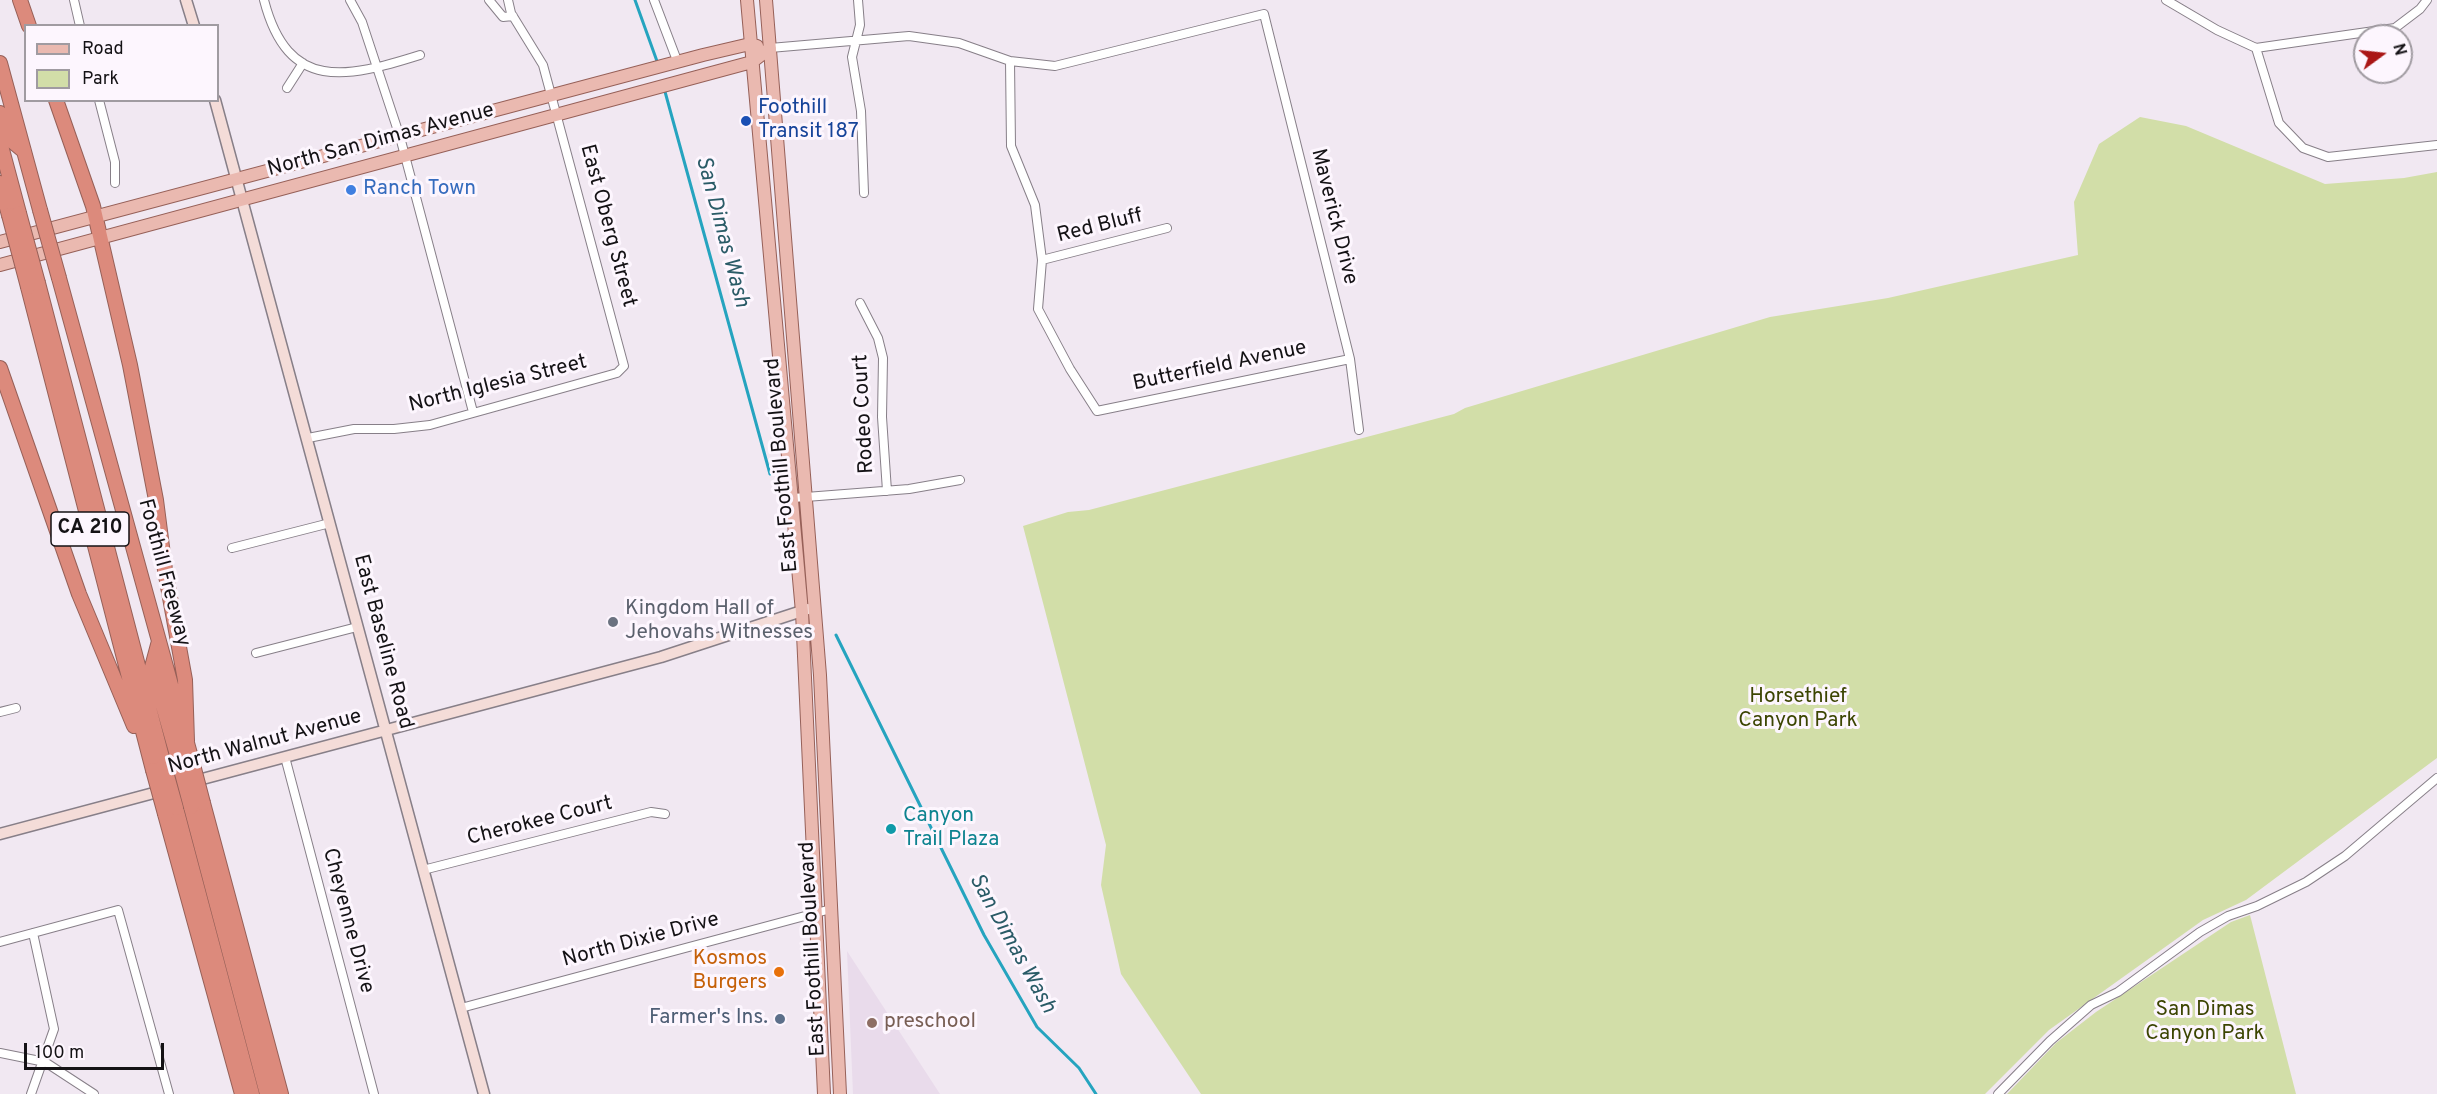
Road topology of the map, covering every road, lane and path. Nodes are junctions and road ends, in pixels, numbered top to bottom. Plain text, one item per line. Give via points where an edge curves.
1 (20, 0) edge
2 (74, 0) edge
3 (186, 0) edge
4 (264, 0) edge
5 (350, 0) edge
6 (489, 0) edge
7 (508, 0) edge
8 (654, 0) edge
9 (747, 0) edge
10 (766, 0) edge
11 (858, 0) edge
12 (2166, 0) edge
13 (2427, 0) edge
14 (1264, 14) joint
15 (513, 16) junction
16 (28, 24) edge
17 (80, 24) edge
18 (193, 24) edge
19 (855, 40) junction
20 (750, 45) junction
21 (770, 48) junction
22 (2256, 48) junction
23 (420, 55) dead end
24 (752, 62) junction
25 (1010, 62) junction
26 (0, 63) edge
27 (303, 63) junction
28 (672, 64) junction
29 (379, 68) junction
30 (287, 88) dead end
31 (553, 97) junction
32 (57, 102) edge
33 (100, 102) edge
34 (215, 102) edge
35 (0, 113) edge
36 (558, 113) junction
37 (400, 137) junction
38 (0, 142) edge
39 (2437, 145) edge
40 (24, 151) junction
41 (405, 154) junction
42 (237, 180) junction
43 (0, 183) edge
44 (115, 183) dead end
45 (864, 193) dead end
46 (242, 200) junction
47 (14, 214) junction
48 (95, 215) junction
49 (1167, 228) dead end
50 (101, 238) junction
51 (0, 242) edge
52 (1042, 260) junction
53 (0, 266) edge
54 (860, 303) dead end
55 (1350, 359) junction
56 (624, 366) joint
57 (0, 368) edge
58 (473, 412) junction
59 (1359, 430) dead end
60 (308, 438) junction
61 (960, 480) dead end
62 (887, 491) junction
63 (807, 497) junction
64 (793, 498) junction
65 (330, 523) junction
66 (232, 548) dead end
67 (815, 605) junction
68 (802, 612) junction
69 (357, 627) junction
70 (159, 639) junction
71 (256, 653) dead end
72 (16, 708) dead end
73 (0, 712) edge
74 (385, 731) junction
75 (187, 741) junction
76 (285, 757) junction
77 (185, 761) junction
78 (158, 767) junction
79 (2437, 778) edge
80 (197, 805) junction
81 (170, 811) junction
82 (665, 814) dead end
83 (0, 834) edge
84 (423, 870) junction
85 (831, 909) junction
86 (816, 913) junction
87 (33, 933) junction
88 (0, 942) edge
89 (461, 1008) junction
90 (0, 1053) edge
91 (45, 1062) junction
92 (31, 1094) edge
93 (94, 1094) edge
94 (169, 1094) edge
95 (242, 1094) edge
96 (252, 1094) edge
97 (267, 1094) edge
98 (281, 1094) edge
99 (374, 1094) edge
100 (484, 1094) edge
101 (824, 1094) edge
102 (840, 1094) edge
103 (1998, 1094) edge

1 - 16 highway
2 - 17 street
3 - 18 main road
4 - 27 street via 270,25 285,48
5 - 29 street
6 - 15 street via 503,16
7 - 15 street
8 - 28 street
9 - 20 main road, East Foothill Boulevard
10 - 21 main road, East Foothill Boulevard
11 - 19 street via 860,25
12 - 22 street
13 - 22 street via 2396,28
14 - 25 street, North San Dimas Avenue via 1055,66
14 - 55 street, Maverick Drive
15 - 31 street, East Oberg Street via 543,65
19 - 21 street, North San Dimas Avenue
19 - 25 street, North San Dimas Avenue via 919,38 959,43
19 - 45 street via 852,57 861,111
20 - 21 main road, North San Dimas Avenue
20 - 24 main road, East Foothill Boulevard
20 - 28 main road, North San Dimas Avenue
21 - 24 main road, North San Dimas Avenue
21 - 63 main road, East Foothill Boulevard
22 - 39 street via 2279,123 2303,148 2328,157
23 - 29 street
24 - 36 main road, North San Dimas Avenue
24 - 64 main road, East Foothill Boulevard
25 - 52 street via 1011,146 1035,205
26 - 40 highway, Foothill Freeway / CA 210
27 - 29 street via 329,74
27 - 30 street
28 - 31 main road, North San Dimas Avenue
29 - 37 street
31 - 36 street, East Oberg Street
31 - 37 main road, North San Dimas Avenue
32 - 48 highway
33 - 44 street via 115,162
34 - 42 main road, East Baseline Road
35 - 40 highway via 6,136
36 - 41 main road, North San Dimas Avenue
36 - 56 street, East Oberg Street
37 - 41 street
37 - 42 main road, North San Dimas Avenue
38 - 47 highway
40 - 70 highway, Foothill Freeway / CA 210, bridge
41 - 46 main road, North San Dimas Avenue
41 - 58 street
42 - 46 main road, East Baseline Road
42 - 48 main road, North San Dimas Avenue
43 - 47 highway, CA 210
46 - 50 main road, North San Dimas Avenue
46 - 60 main road, East Baseline Road
47 - 78 highway, CA 210, bridge
48 - 50 highway
48 - 51 main road, North San Dimas Avenue
49 - 52 street, Red Bluff
50 - 53 main road, North San Dimas Avenue
50 - 75 highway via 156,500 185,680
52 - 55 street, Butterfield Avenue via 1038,309 1097,411
54 - 62 street, Rodeo Court via 878,338 883,358
55 - 59 street, Maverick Drive
56 - 58 street, North Iglesia Street via 616,373
57 - 78 highway via 79,594
58 - 60 street, North Iglesia Street via 430,424 354,429
60 - 65 main road, East Baseline Road
61 - 62 street
62 - 63 street
63 - 64 street
63 - 67 main road, East Foothill Boulevard
64 - 68 main road, East Foothill Boulevard
65 - 66 street
65 - 69 main road, East Baseline Road
67 - 68 main road, North Walnut Avenue
67 - 85 main road, East Foothill Boulevard
68 - 74 main road, North Walnut Avenue via 705,644
68 - 86 main road, East Foothill Boulevard
69 - 71 street
69 - 74 main road, East Baseline Road
70 - 75 highway, Foothill Freeway / CA 210
70 - 77 highway via 152,667
72 - 73 street
74 - 76 main road, North Walnut Avenue
74 - 84 main road, East Baseline Road
75 - 77 highway, Foothill Freeway / CA 210
76 - 83 main road, North Walnut Avenue
76 - 99 street, Cheyenne Drive
77 - 80 highway, Foothill Freeway / CA 210, bridge
78 - 81 highway, CA 210, bridge
79 - 103 street via 2345,856 2307,882 2228,916 2118,992 2091,1005 2049,1041
80 - 97 highway
80 - 98 highway, Foothill Freeway / CA 210
81 - 95 highway, CA 210
81 - 96 highway
82 - 84 street, Cherokee Court via 651,812
84 - 89 main road, East Baseline Road
85 - 86 street, North Dixie Drive
85 - 102 main road, East Foothill Boulevard
86 - 89 street, North Dixie Drive
86 - 101 main road, East Foothill Boulevard
87 - 88 street
87 - 91 street via 54,1029
87 - 94 street via 118,910
89 - 100 main road, East Baseline Road
90 - 91 street
91 - 92 street
91 - 93 street

